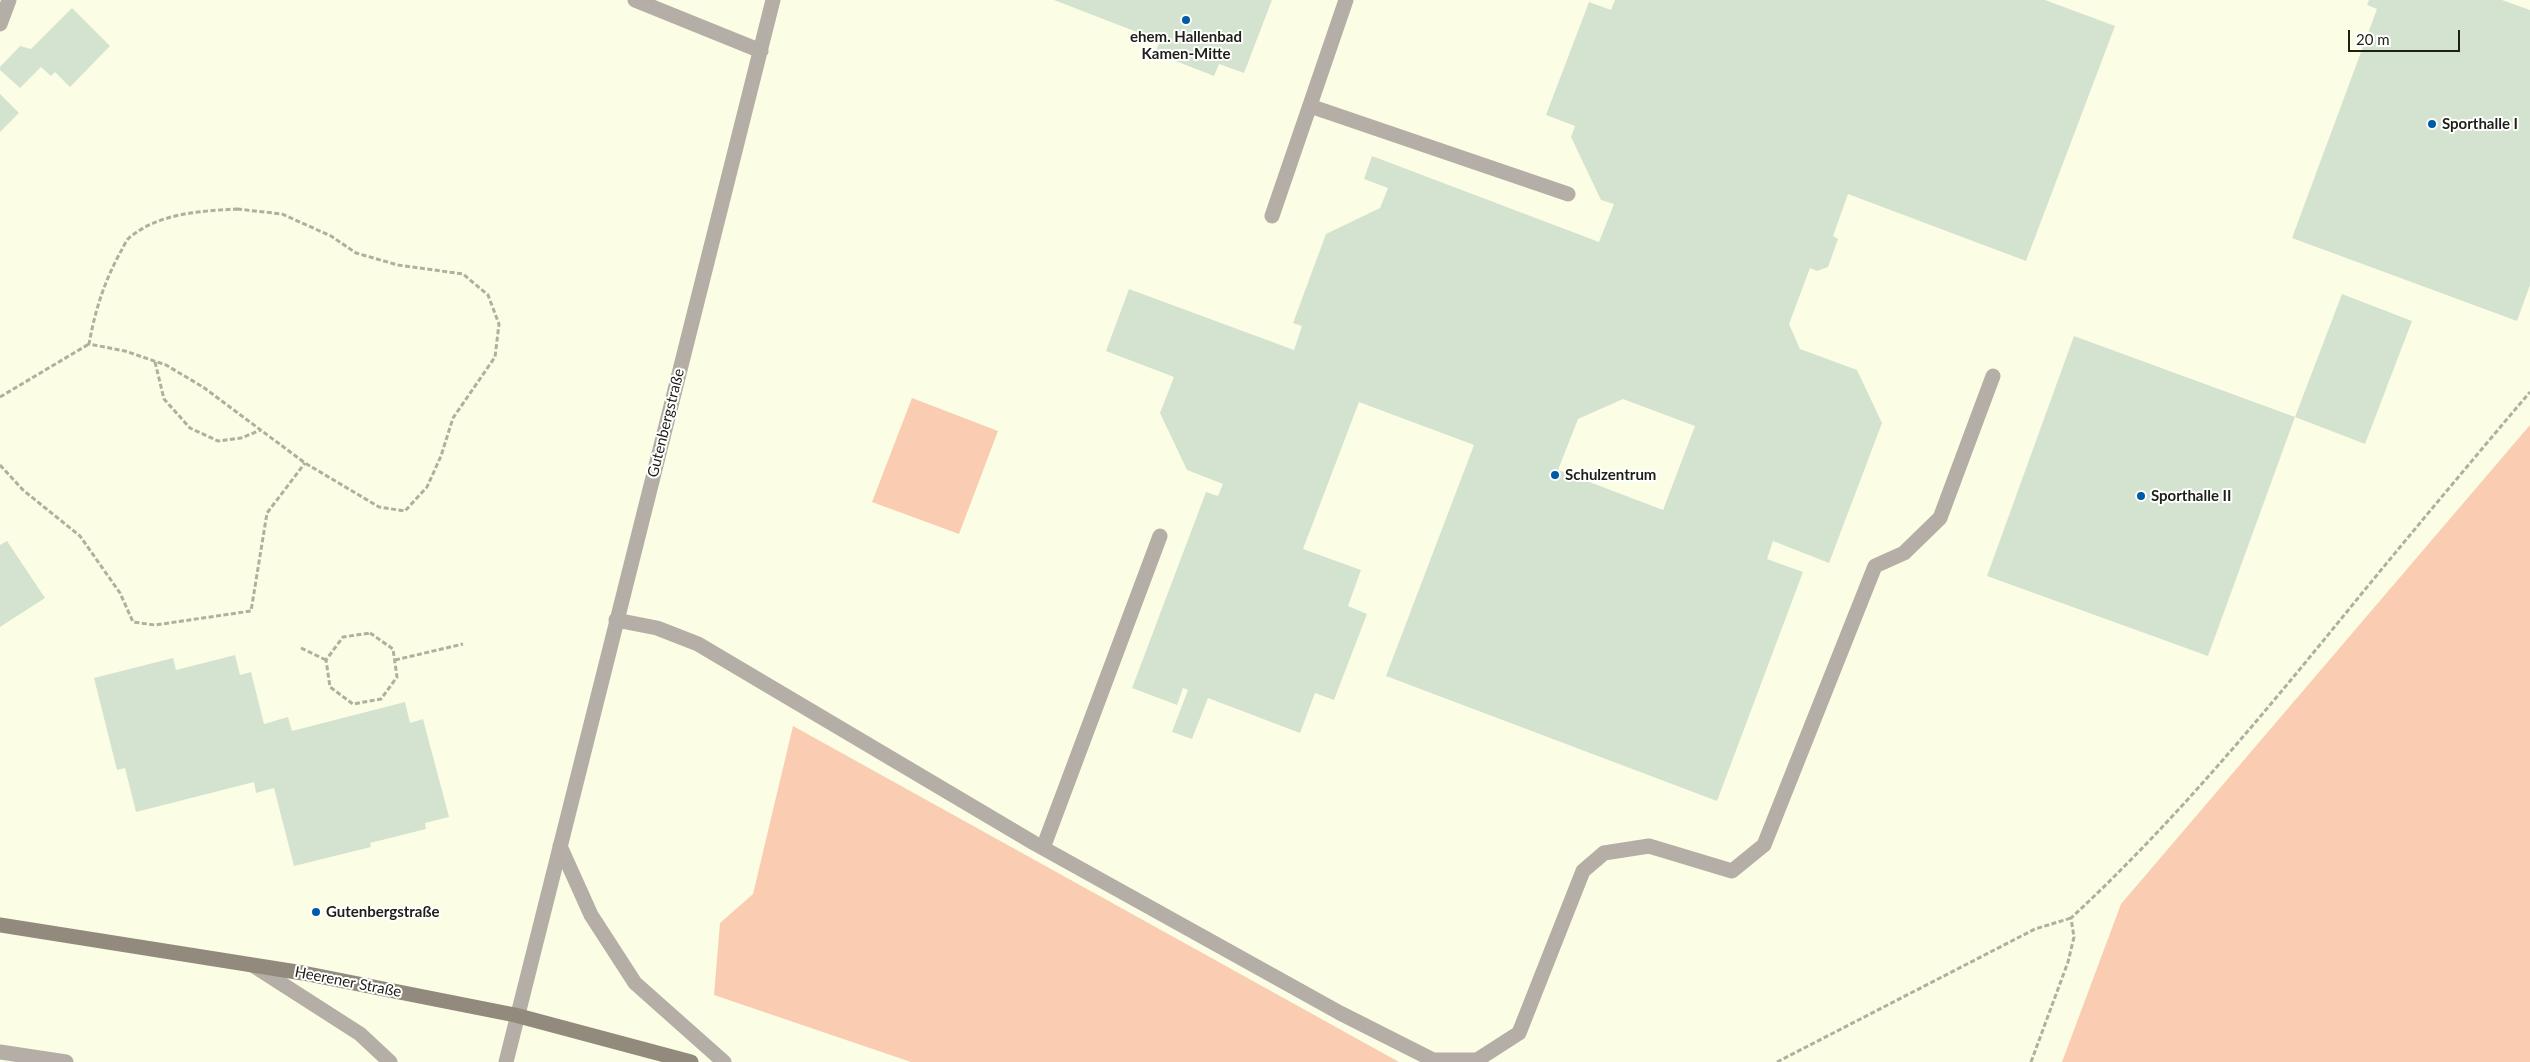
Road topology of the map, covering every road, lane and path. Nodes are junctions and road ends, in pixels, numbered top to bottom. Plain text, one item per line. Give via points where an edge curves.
1 (9, 0) edge
2 (635, 0) edge
3 (773, 0) edge
4 (1346, 0) edge
5 (0, 24) edge
6 (761, 51) junction
7 (1310, 106) junction
8 (1568, 194) dead end
9 (1272, 216) dead end
10 (89, 344) junction
11 (155, 361) junction
12 (1993, 376) dead end
13 (2530, 392) edge
14 (0, 397) edge
15 (261, 430) junction
16 (305, 463) junction
17 (0, 465) edge
18 (1160, 536) dead end
19 (616, 620) junction
20 (463, 644) dead end
21 (301, 648) dead end
22 (326, 660) junction
23 (394, 660) junction
24 (560, 846) junction
25 (1043, 848) junction
26 (2071, 918) junction
27 (0, 925) edge
28 (254, 966) junction
29 (515, 1015) junction
30 (0, 1052) edge
31 (66, 1062) edge
32 (390, 1062) edge
33 (506, 1062) edge
34 (691, 1062) edge
35 (724, 1062) edge
36 (1777, 1062) edge
37 (2031, 1062) edge

1 - 5 street
2 - 6 street
3 - 6 street, Gutenbergstraße
4 - 7 street
6 - 19 street, Gutenbergstraße
7 - 8 street
7 - 9 street
10 - 11 path
10 - 14 path
10 - 16 path via 94,316 109,273 129,238 162,219 201,211 237,209 282,214 331,236 356,254 398,265 463,274 488,295 499,324 495,357 452,418 427,488 405,511 379,506
11 - 15 path via 203,387
11 - 15 path via 164,399 190,428 218,441 241,438
12 - 25 street via 1940,518 1904,553 1875,566 1764,845 1732,871 1649,846 1604,854 1583,871 1519,1033 1477,1060 1433,1060 1340,1013
13 - 26 path via 2190,797
15 - 16 path
16 - 17 path via 267,513 251,611 155,625 133,622 120,594 80,536 24,490
18 - 25 street
19 - 24 street, Gutenbergstraße
19 - 25 street via 657,628 698,644
20 - 23 path
21 - 22 path
22 - 23 path via 342,637 370,633 393,649
22 - 23 path via 330,687 353,704 381,699 397,677
24 - 29 street, Gutenbergstraße
24 - 35 street via 591,915 635,983
26 - 36 path via 2035,929
26 - 37 path via 2074,937 2068,962
27 - 28 main road, Heerener Straße
28 - 29 main road, Heerener Straße
28 - 32 street via 360,1034
29 - 33 street, Gutenbergstraße
29 - 34 main road, Heerener Straße
30 - 31 street

